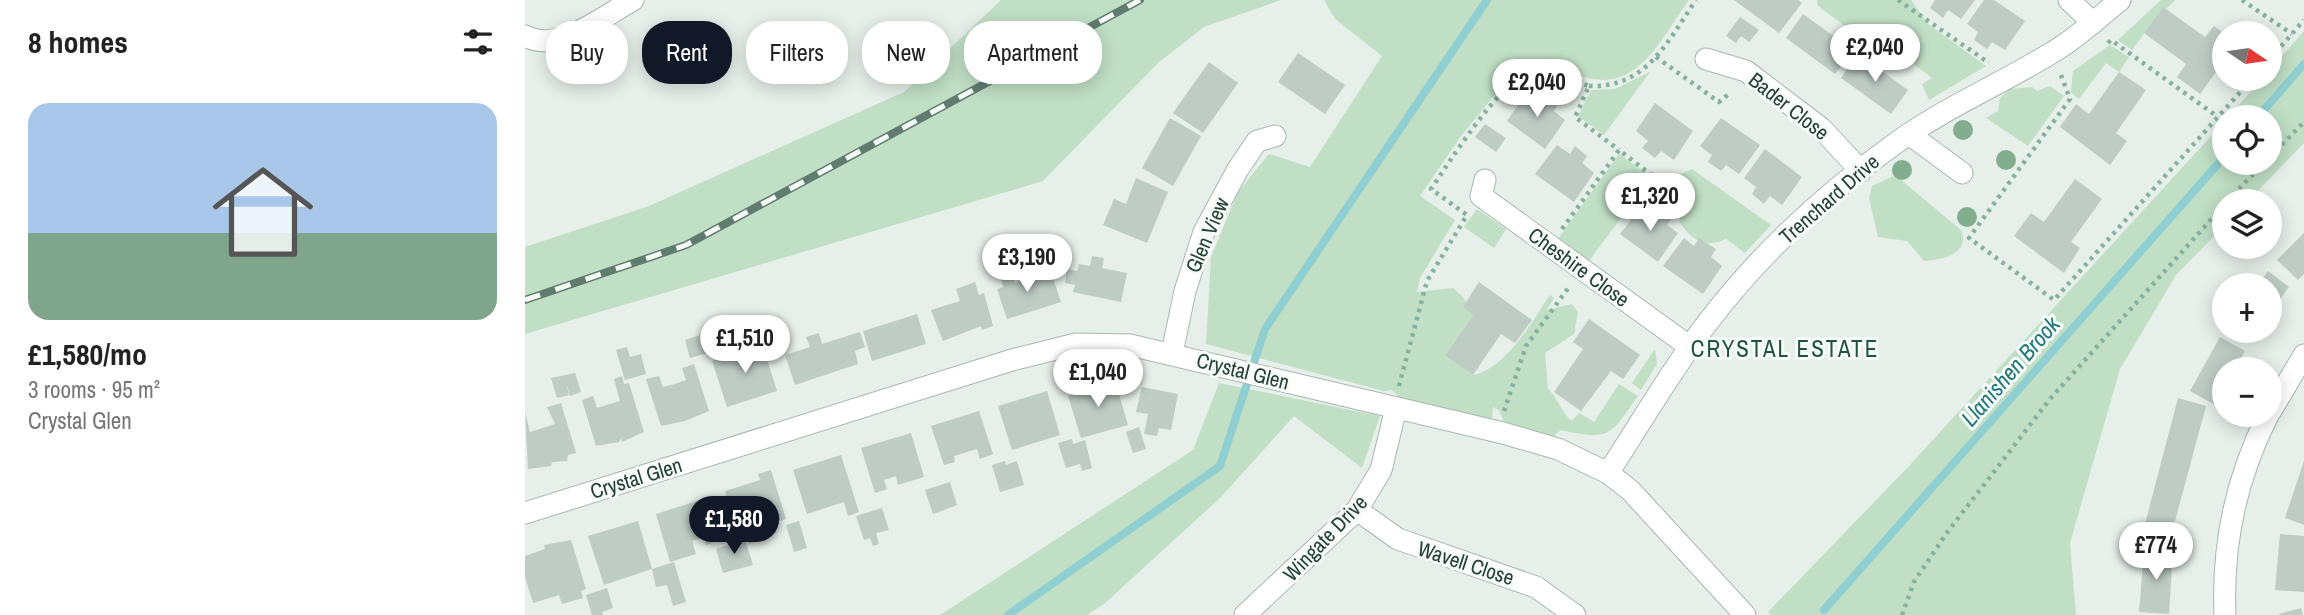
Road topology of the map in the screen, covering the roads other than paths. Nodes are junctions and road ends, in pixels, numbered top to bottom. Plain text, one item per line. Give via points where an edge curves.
1 (633, 0) edge
2 (2069, 0) edge
3 (2120, 0) edge
4 (2093, 23) junction
5 (525, 36) edge
6 (1706, 59) dead end
7 (1909, 134) junction
8 (1275, 135) dead end
9 (1861, 171) junction
10 (1962, 173) dead end
11 (1485, 180) dead end
12 (1691, 346) junction
13 (1172, 354) junction
14 (2304, 355) edge
15 (2282, 391) edge
16 (1397, 401) junction
17 (2263, 427) edge
18 (1608, 473) junction
19 (1357, 510) junction
20 (525, 513) edge
21 (1245, 615) edge
22 (1575, 615) edge
23 (1745, 615) edge
24 (2225, 615) edge

1 - 5 street via 560,40 544,42
2 - 4 street
3 - 4 street, Trenchard Drive
4 - 7 street, Trenchard Drive via 2051,53
6 - 9 street, Bader Close via 1746,71 1821,128
7 - 9 street, Trenchard Drive
7 - 10 street
8 - 13 street, Glen View via 1257,141 1204,232
9 - 12 street, Trenchard Drive via 1755,266
11 - 12 street, Cheshire Close via 1481,196
12 - 18 street, Trenchard Drive
13 - 16 street, Crystal Glen
13 - 20 street, Crystal Glen via 1105,343 1049,349
14 - 15 street
16 - 18 street, Crystal Glen via 1558,449
16 - 19 street, Wingate Drive via 1381,470
17 - 24 street via 2232,513 2224,575
18 - 23 street, Crystal Glen via 1651,509
19 - 21 street, Wingate Drive
19 - 22 street, Wavell Close via 1398,539 1514,578 1557,599

